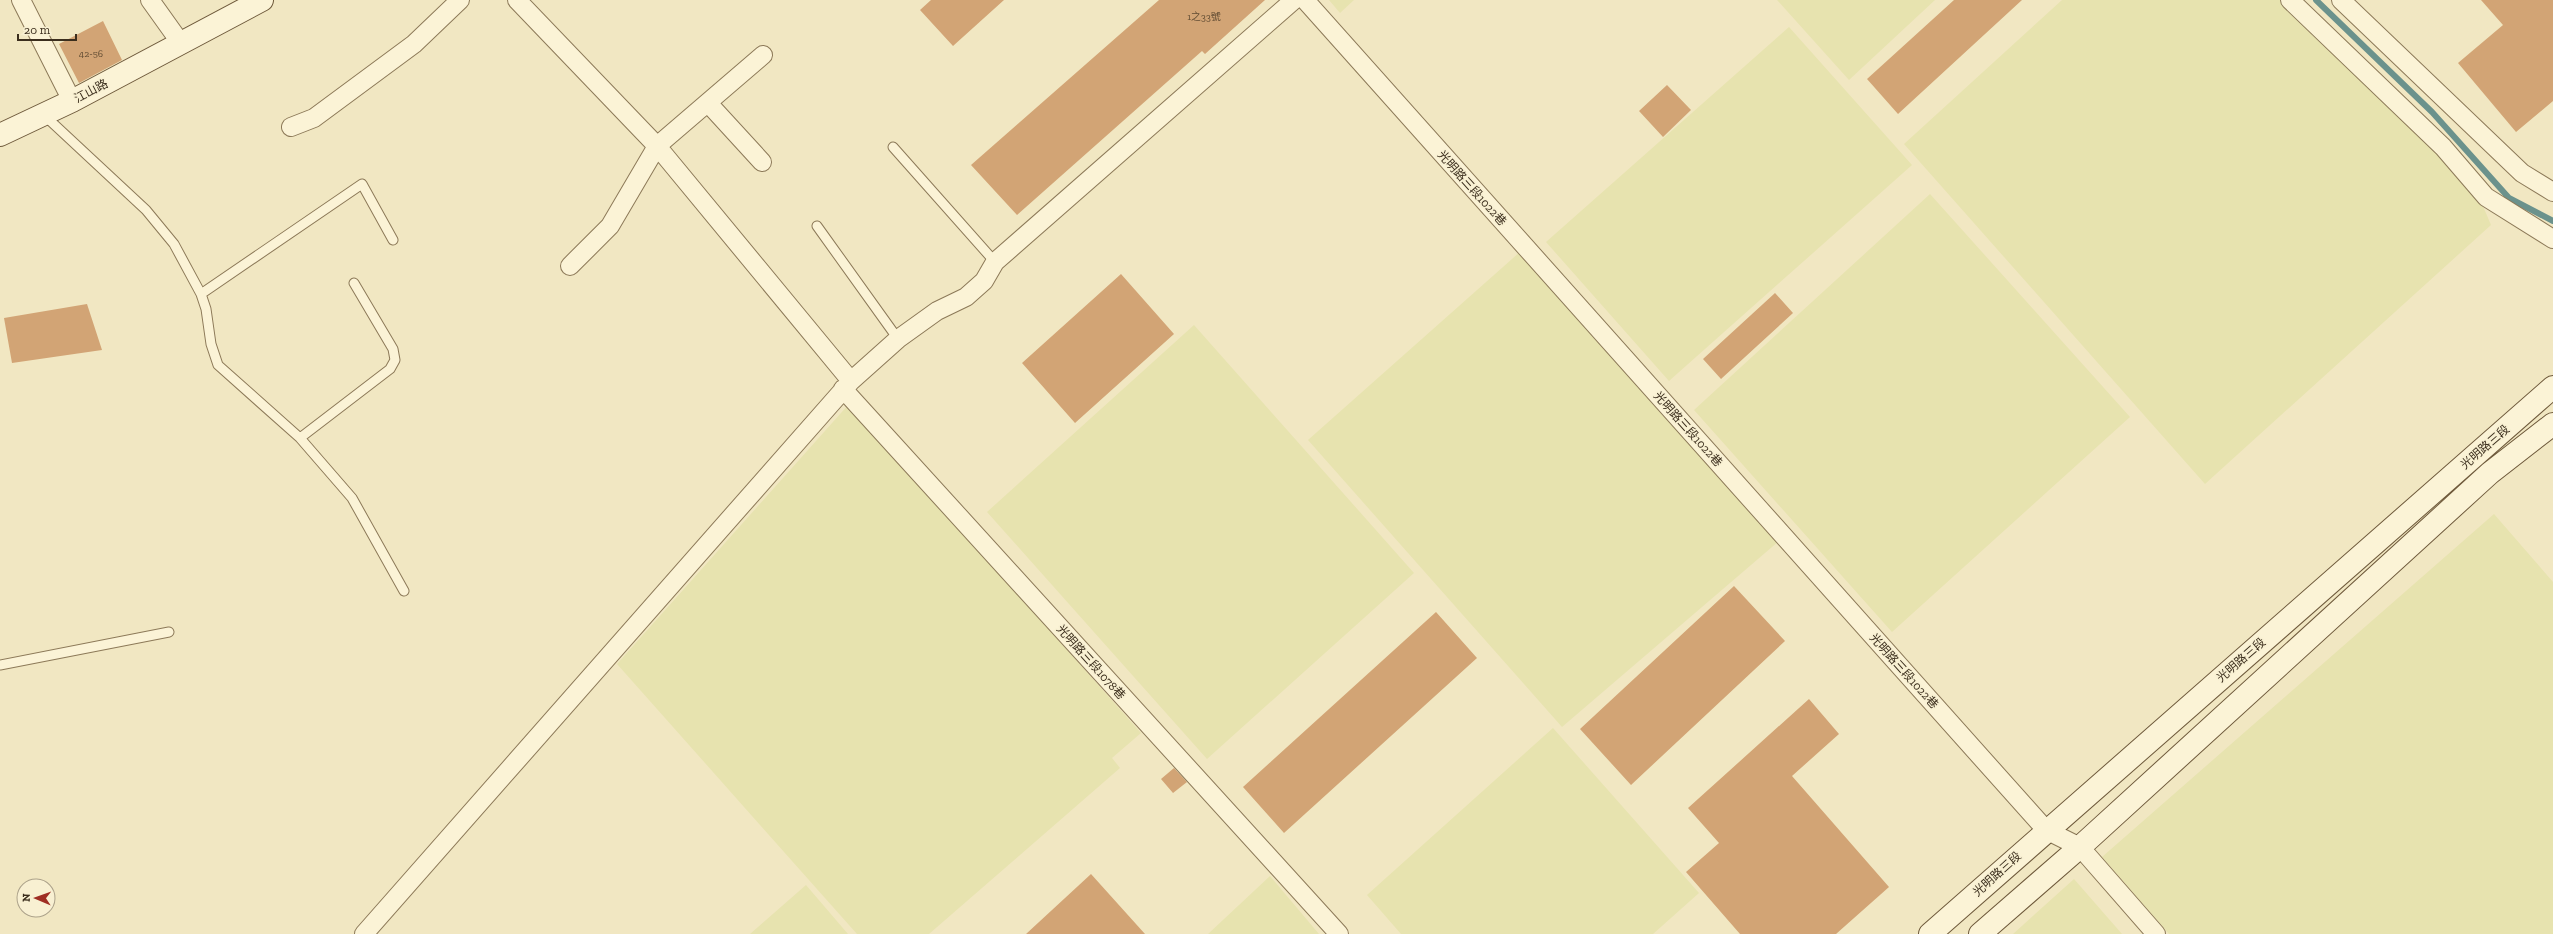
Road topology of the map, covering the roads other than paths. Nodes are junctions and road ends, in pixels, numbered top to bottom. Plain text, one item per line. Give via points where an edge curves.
1 (21, 0) edge
2 (150, 0) edge
3 (262, 0) edge
4 (460, 0) edge
5 (517, 0) edge
6 (1294, 0) edge
7 (1305, 0) edge
8 (2290, 0) edge
9 (2341, 0) edge
10 (180, 42) junction
11 (763, 55) dead end
12 (72, 101) junction
13 (708, 103) junction
14 (43, 114) junction
15 (291, 127) dead end
16 (0, 134) edge
17 (657, 146) junction
18 (893, 148) dead end
19 (762, 162) dead end
20 (2553, 192) edge
21 (817, 226) dead end
22 (2553, 239) edge
23 (394, 240) dead end
24 (995, 262) junction
25 (570, 266) dead end
26 (354, 283) dead end
27 (201, 294) junction
28 (898, 339) junction
29 (847, 385) junction
30 (2553, 387) edge
31 (2553, 424) edge
32 (300, 438) junction
33 (404, 591) dead end
34 (169, 632) dead end
35 (0, 665) edge
36 (2046, 830) junction
37 (2080, 847) junction
38 (364, 934) edge
39 (1339, 934) edge
40 (1930, 934) edge
41 (1980, 934) edge
42 (2156, 934) edge

1 - 12 street
2 - 10 street
3 - 10 street, 江山路
4 - 15 street via 414,44 314,118
5 - 17 street, 光明路三段1078巷
6 - 24 street
7 - 36 street, 光明路三段1022巷
8 - 22 street via 2443,147 2486,196
9 - 20 street via 2522,173
10 - 12 street, 江山路
11 - 13 street
12 - 14 street, 江山路
13 - 17 street
13 - 19 street
14 - 16 street, 江山路
14 - 27 lane via 146,210 174,244
17 - 25 street via 610,226
17 - 29 street, 光明路三段1078巷
18 - 24 lane
21 - 28 lane
23 - 27 lane via 362,184
24 - 28 street via 984,281 966,297 937,311
26 - 32 lane via 393,349 395,360 390,369
27 - 32 lane via 218,365
28 - 29 street
29 - 38 street
29 - 39 street, 光明路三段1078巷
30 - 36 street, 光明路三段
31 - 37 street, 光明路三段 via 2490,473
32 - 33 lane via 352,498
34 - 35 lane
36 - 37 street, 光明路三段1022巷
36 - 40 street, 光明路三段
37 - 41 street, 光明路三段
37 - 42 street

